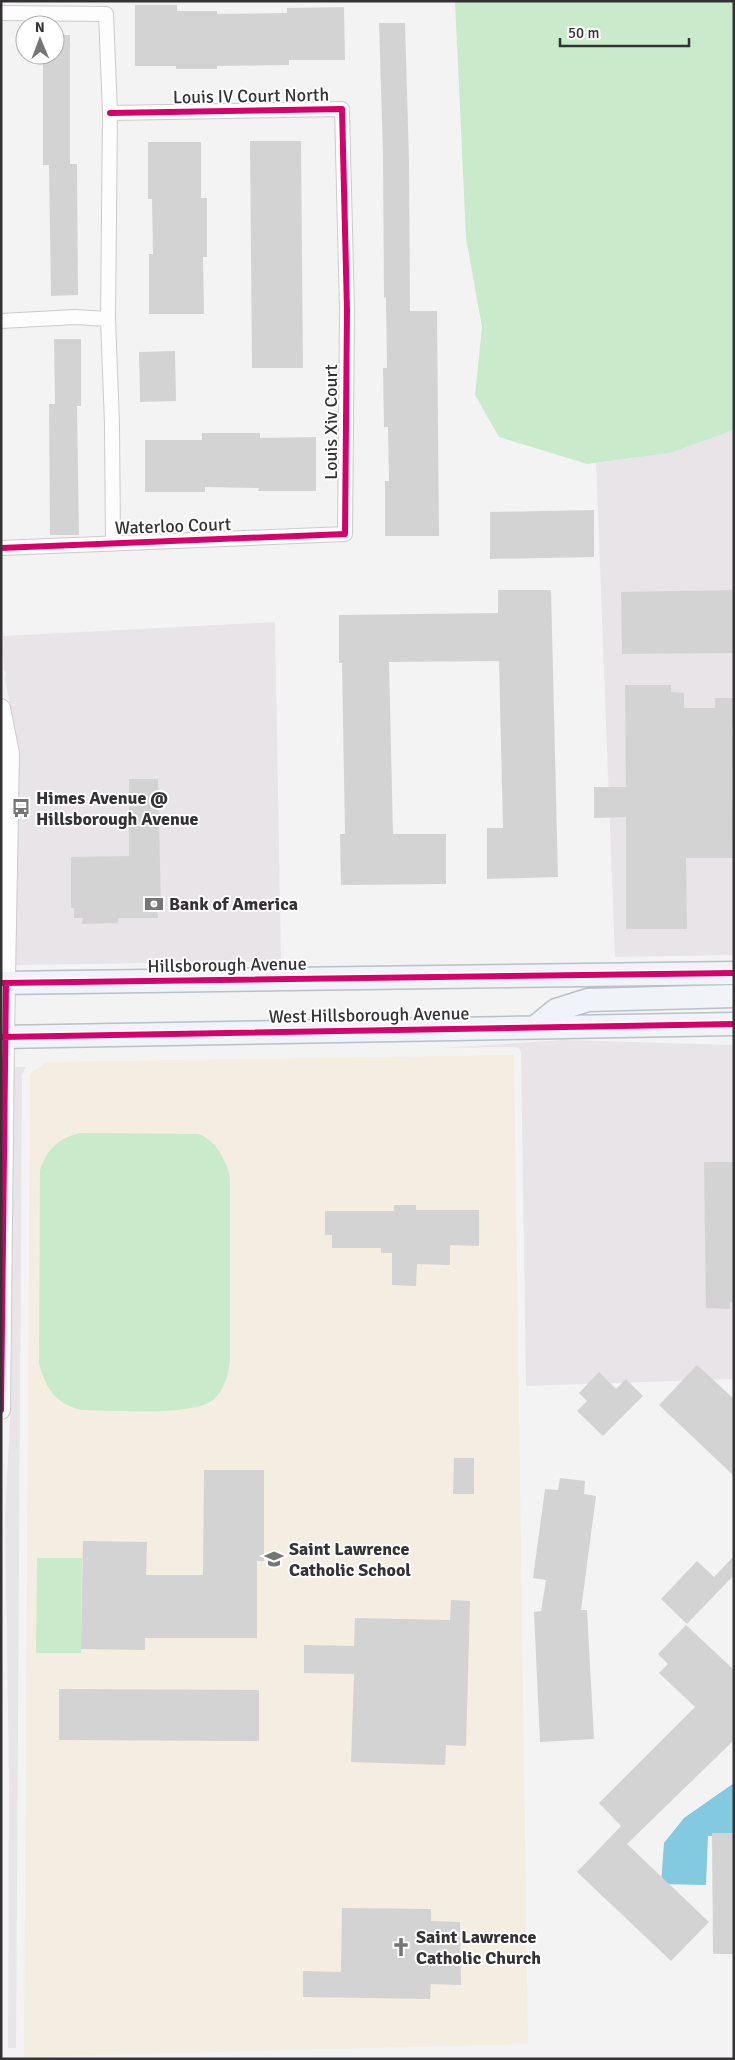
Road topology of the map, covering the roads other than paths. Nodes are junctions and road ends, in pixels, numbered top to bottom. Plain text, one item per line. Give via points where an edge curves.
1 (1, 13) edge
2 (110, 113) junction
3 (347, 310) joint
4 (108, 319) junction
5 (1, 321) edge
6 (345, 534) joint
7 (113, 544) junction
8 (1, 548) edge
9 (1, 708) edge
10 (734, 973) edge
11 (454, 977) joint
12 (4, 983) edge
13 (734, 996) edge
14 (734, 1024) edge
15 (535, 1027) junction
16 (3, 1037) edge
17 (1, 1410) edge

1 - 2 street via 106,14
2 - 3 street, Louis IV Court North via 342,109
2 - 4 street
3 - 6 street, Louis Xiv Court
4 - 5 street via 75,317
4 - 7 street
6 - 7 street, Waterloo Court
7 - 8 street, Waterloo Court
9 - 12 street via 10,753
10 - 11 main road, West Hillsborough Avenue
11 - 12 main road, Hillsborough Avenue
12 - 16 street
13 - 15 main road via 588,1000 556,1010
14 - 15 main road, West Hillsborough Avenue
15 - 16 main road, West Hillsborough Avenue
16 - 17 street

